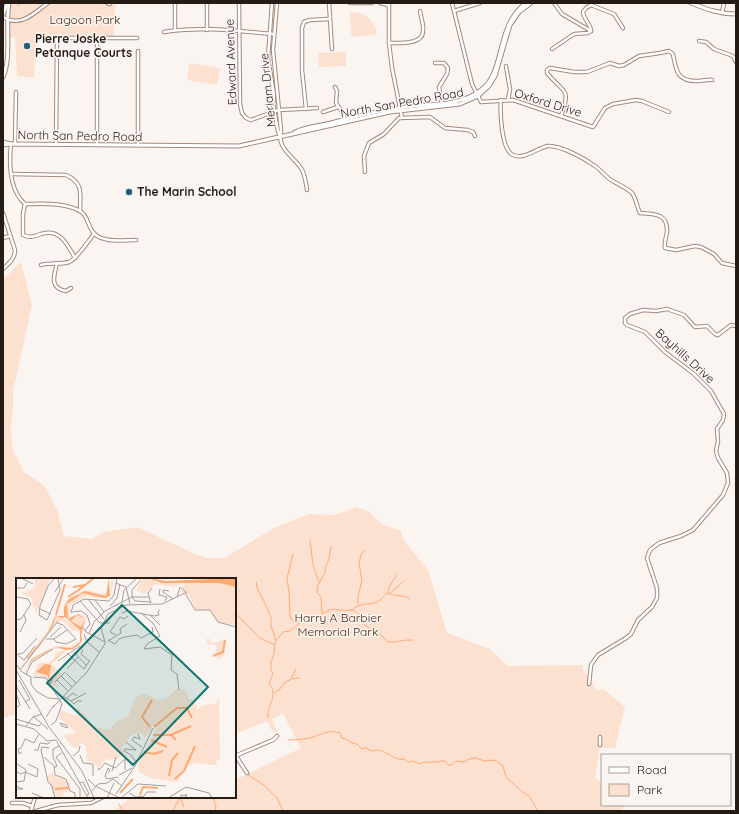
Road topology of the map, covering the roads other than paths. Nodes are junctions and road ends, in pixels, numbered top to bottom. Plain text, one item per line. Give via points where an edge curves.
1 (8, 3) edge
2 (48, 3) edge
3 (175, 3) edge
4 (207, 3) edge
5 (239, 3) edge
6 (272, 3) edge
7 (277, 3) edge
8 (329, 3) edge
9 (350, 3) edge
10 (372, 3) edge
11 (380, 3) edge
12 (452, 3) edge
13 (480, 3) edge
14 (526, 3) edge
15 (531, 3) edge
16 (554, 3) edge
17 (691, 3) edge
18 (724, 3) edge
19 (389, 4) edge
20 (454, 11) junction
21 (420, 12) dead end
22 (722, 13) junction
23 (736, 14) edge
24 (4, 17) edge
25 (330, 19) junction
26 (623, 28) dead end
27 (175, 30) junction
28 (207, 30) junction
29 (239, 31) junction
30 (591, 31) junction
31 (164, 32) dead end
32 (269, 34) junction
33 (273, 34) junction
34 (5, 36) edge
35 (42, 38) dead end
36 (57, 38) junction
37 (97, 38) junction
38 (137, 38) dead end
39 (699, 41) dead end
40 (389, 43) junction
41 (332, 48) dead end
42 (552, 49) dead end
43 (138, 51) dead end
44 (736, 62) edge
45 (435, 63) dead end
46 (506, 66) dead end
47 (3, 77) edge
48 (712, 80) dead end
49 (335, 88) dead end
50 (16, 92) dead end
51 (477, 95) junction
52 (501, 100) junction
53 (508, 100) junction
54 (442, 105) junction
55 (338, 107) junction
56 (317, 108) dead end
57 (306, 109) junction
58 (400, 109) junction
59 (279, 110) junction
60 (274, 111) junction
61 (323, 112) dead end
62 (669, 112) dead end
63 (561, 116) junction
64 (402, 118) junction
65 (345, 121) junction
66 (280, 136) junction
67 (475, 136) dead end
68 (3, 142) edge
69 (13, 144) junction
70 (3, 145) edge
71 (56, 145) junction
72 (97, 145) junction
73 (138, 146) junction
74 (365, 172) dead end
75 (12, 174) junction
76 (307, 190) dead end
77 (25, 204) junction
78 (80, 211) junction
79 (3, 213) edge
80 (94, 234) junction
81 (10, 236) junction
82 (3, 238) edge
83 (136, 240) dead end
84 (75, 258) junction
85 (57, 264) junction
86 (41, 265) dead end
87 (736, 266) edge
88 (3, 269) edge
89 (71, 288) dead end
90 (736, 326) edge
91 (589, 684) dead end
92 (277, 736) dead end
93 (600, 737) dead end
94 (600, 745) dead end
95 (236, 756) edge
96 (247, 773) dead end
97 (35, 798) edge
98 (102, 798) edge
99 (12, 803) dead end
100 (32, 806) junction
101 (31, 811) edge
102 (36, 811) edge

1 - 24 main road
2 - 24 street via 23,20 11,22
3 - 27 street
4 - 28 street
5 - 29 street, Edward Avenue
6 - 32 street, Meriam Drive
7 - 33 street, Meriam Drive
8 - 25 street
9 - 10 street
11 - 19 street
12 - 20 street
13 - 20 street
14 - 51 main road, North San Pedro Road via 508,24 492,75
15 - 51 main road, North San Pedro Road via 524,7 510,25 495,76 489,86
16 - 30 street via 562,14
17 - 22 main road
18 - 22 street
19 - 40 street
20 - 51 street
21 - 40 street via 424,30 418,40
22 - 23 main road
24 - 34 main road
25 - 41 street
25 - 57 street via 310,20 304,22 302,28 302,70
26 - 30 street via 614,14 591,5 583,12
27 - 28 street
27 - 31 street
28 - 29 street
29 - 32 street
29 - 60 street, Edward Avenue via 242,113 251,120
30 - 42 street via 574,34
32 - 33 street
32 - 60 street, Meriam Drive via 268,58
33 - 59 street, Meriam Drive via 273,61
34 - 47 main road via 7,62
35 - 36 street
36 - 37 street
36 - 71 street
37 - 38 street
37 - 72 street
39 - 44 street via 727,53
40 - 58 street
43 - 73 street
45 - 54 street via 444,63 448,68 439,86
46 - 53 street via 510,89
48 - 63 street via 693,81 682,77 676,70 673,54 669,51 640,56 624,65 610,63 587,72 550,68 547,73 564,91 566,102
49 - 55 street
50 - 69 street
51 - 52 street, Oxford Drive via 482,102
51 - 54 main road, North San Pedro Road via 460,104
52 - 53 street, Oxford Drive
52 - 87 street via 502,134 513,156 531,153 546,146 557,146 576,155 595,165 632,193 640,213 664,218 665,248 676,250 701,247 714,254 722,263
53 - 63 street, Oxford Drive
54 - 58 main road, North San Pedro Road
55 - 61 street
55 - 65 street
56 - 57 street
57 - 59 street
58 - 64 street
58 - 65 main road, North San Pedro Road
59 - 60 street
59 - 66 street, Meriam Drive via 282,130
60 - 66 street, Meriam Drive
62 - 63 street, Oxford Drive via 636,100 605,108 593,128
64 - 67 street via 430,117 445,128 468,130 474,132
64 - 74 street via 369,143 364,156
65 - 66 main road, North San Pedro Road
66 - 73 main road, North San Pedro Road via 239,146
66 - 76 street via 282,147 303,173
68 - 69 main road, North San Pedro Road
69 - 70 main road, North San Pedro Road
69 - 71 main road, North San Pedro Road
69 - 75 street via 10,153
71 - 72 main road, North San Pedro Road
72 - 73 main road, North San Pedro Road
75 - 77 street via 16,193
75 - 78 street via 66,175 74,178 80,189
77 - 78 street via 64,206
77 - 84 street via 23,235 29,238 54,233 64,239
78 - 80 street via 88,219
79 - 81 street
80 - 83 street via 105,239
80 - 84 street
81 - 82 street
81 - 88 street via 15,254
84 - 85 street
85 - 86 street
85 - 89 street via 53,280 56,288 66,291
90 - 91 street, Bayhills Drive via 731,325 715,334 707,326 695,327 684,314 667,308 656,311 643,310 625,318 627,325 645,332 711,391 724,414 717,429 716,451 729,481 723,494 693,530 659,543 650,550 647,558 658,588 657,598 652,607 638,620 631,634 598,655 591,665
92 - 95 street via 274,740
93 - 94 street
95 - 96 street
97 - 100 street
98 - 102 street via 92,803 58,805
99 - 100 street
100 - 101 street

